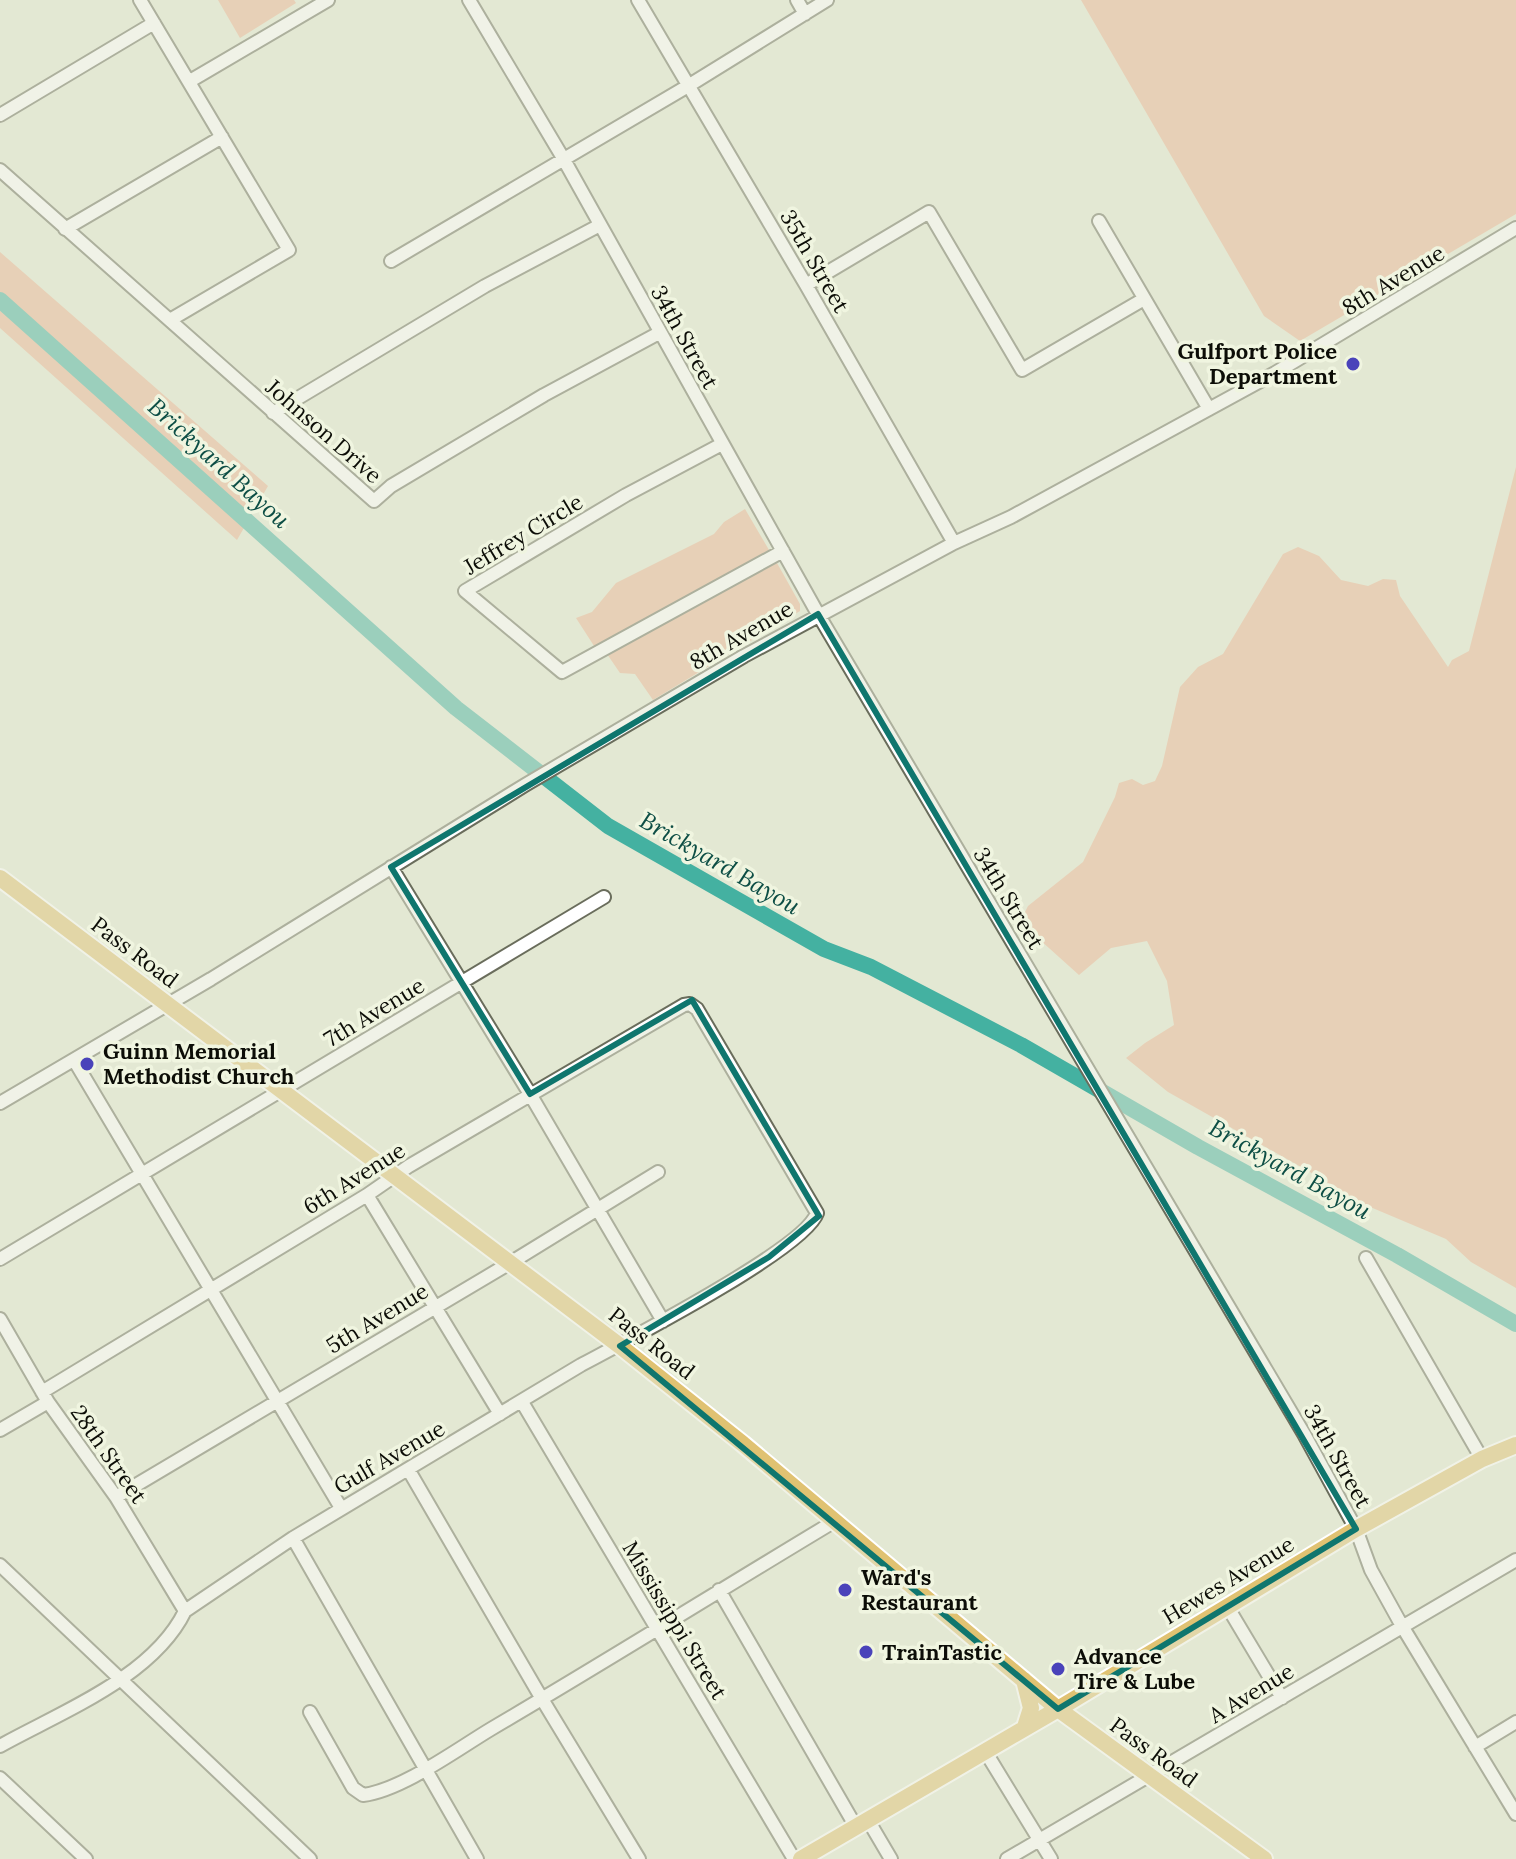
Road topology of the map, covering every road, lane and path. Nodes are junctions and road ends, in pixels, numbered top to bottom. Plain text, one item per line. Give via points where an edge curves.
1 (140, 0) edge
2 (328, 0) edge
3 (469, 0) edge
4 (638, 0) edge
5 (797, 0) edge
6 (827, 0) edge
7 (805, 14) junction
8 (154, 23) junction
9 (190, 81) junction
10 (688, 86) junction
11 (0, 115) edge
12 (222, 137) junction
13 (563, 158) junction
14 (0, 170) edge
15 (1099, 221) dead end
16 (600, 225) junction
17 (1516, 228) edge
18 (65, 229) junction
19 (391, 261) dead end
20 (806, 285) junction
21 (1144, 299) junction
22 (170, 320) junction
23 (659, 333) junction
24 (1209, 409) junction
25 (273, 413) junction
26 (722, 444) junction
27 (954, 543) junction
28 (783, 551) junction
29 (818, 614) junction
30 (391, 867) junction
31 (0, 878) edge
32 (604, 897) dead end
33 (461, 983) junction
34 (168, 1005) junction
35 (74, 1060) junction
36 (282, 1090) junction
37 (530, 1094) junction
38 (0, 1103) edge
39 (143, 1172) junction
40 (658, 1172) dead end
41 (395, 1176) junction
42 (367, 1195) junction
43 (597, 1209) junction
44 (815, 1220) joint
45 (1366, 1258) dead end
46 (0, 1259) edge
47 (510, 1263) junction
48 (212, 1288) junction
49 (436, 1306) junction
50 (0, 1319) edge
51 (663, 1321) junction
52 (620, 1346) junction
53 (45, 1397) junction
54 (279, 1400) junction
55 (522, 1402) junction
56 (500, 1414) junction
57 (0, 1430) edge
58 (1516, 1445) edge
59 (1482, 1459) junction
60 (408, 1469) junction
61 (116, 1497) junction
62 (341, 1508) junction
63 (835, 1521) junction
64 (1356, 1529) junction
65 (293, 1538) junction
66 (1516, 1560) edge
67 (0, 1565) edge
68 (719, 1590) junction
69 (1227, 1606) junction
70 (185, 1611) junction
71 (1402, 1626) junction
72 (655, 1628) junction
73 (119, 1680) junction
74 (1024, 1680) junction
75 (1282, 1698) junction
76 (542, 1699) junction
77 (1058, 1709) junction
78 (310, 1712) dead end
79 (1516, 1722) edge
80 (1025, 1727) junction
81 (0, 1746) edge
82 (1475, 1747) junction
83 (985, 1751) junction
84 (423, 1770) junction
85 (1149, 1776) junction
86 (0, 1778) edge
87 (1516, 1814) edge
88 (862, 1823) junction
89 (1039, 1840) junction
90 (86, 1859) edge
91 (310, 1859) edge
92 (477, 1859) edge
93 (639, 1859) edge
94 (794, 1859) edge
95 (801, 1859) edge
96 (891, 1859) edge
97 (1007, 1859) edge
98 (1051, 1859) edge
99 (1264, 1859) edge

1 - 8 street
2 - 9 street
3 - 13 street, 34th Street
4 - 10 street, 35th Street
5 - 7 street
6 - 7 street
7 - 10 street
8 - 9 street
8 - 11 street
9 - 12 street
10 - 13 street
10 - 20 street, 35th Street
12 - 18 street
12 - 22 street via 289,250
13 - 16 street, 34th Street
13 - 19 street
14 - 18 street, Johnson Drive
15 - 21 street
16 - 23 street, 34th Street
16 - 25 street via 485,286
17 - 24 street, 8th Avenue
18 - 22 street, Johnson Drive
20 - 21 street via 929,212 1022,370
20 - 27 street, 35th Street
21 - 24 street
22 - 25 street, Johnson Drive
23 - 25 street, Johnson Drive via 544,395 374,501
23 - 26 street, 34th Street
24 - 27 street, 8th Avenue
26 - 28 street, 34th Street
26 - 28 street, Jeffrey Circle via 465,591 565,672
27 - 29 street, 8th Avenue
28 - 29 street, 34th Street
29 - 30 street, 8th Avenue
29 - 64 street, 34th Street
30 - 33 street
30 - 34 street, 8th Avenue
31 - 34 main road, Pass Road
32 - 33 street, 7th Avenue
33 - 36 street, 7th Avenue
33 - 37 street
34 - 35 street, 8th Avenue
34 - 36 main road, Pass Road
35 - 38 street, 8th Avenue
35 - 39 street
36 - 39 street, 7th Avenue
36 - 41 main road, Pass Road
37 - 41 street, 6th Avenue
37 - 43 street
37 - 44 street, 6th Avenue via 690,1004 817,1213
39 - 46 street, 7th Avenue
39 - 48 street
40 - 43 street, 5th Avenue
41 - 42 street, 6th Avenue
41 - 47 main road, Pass Road
42 - 48 street, 6th Avenue
42 - 49 street
43 - 47 street, 5th Avenue
43 - 51 street
44 - 51 street, Gulf Avenue via 769,1257
45 - 59 street
47 - 49 street, 5th Avenue
47 - 52 main road, Pass Road
48 - 53 street, 6th Avenue
48 - 54 street
49 - 54 street, 5th Avenue
49 - 56 street
50 - 53 street, 28th Street
51 - 52 street, Gulf Avenue
52 - 55 street, Gulf Avenue
52 - 63 main road, Pass Road
53 - 57 street
53 - 61 street, 28th Street
54 - 61 street, 5th Avenue
54 - 62 street
55 - 56 street, Gulf Avenue
55 - 72 street, Mississippi Street
56 - 60 street, Gulf Avenue
58 - 59 main road, Hewes Avenue
59 - 64 main road, Hewes Avenue
60 - 62 street, Gulf Avenue
60 - 76 street
61 - 70 street, 28th Street
62 - 65 street, Gulf Avenue
63 - 68 street
63 - 74 main road, Pass Road
64 - 69 main road, Hewes Avenue
64 - 71 street, 34th Street via 1371,1570
65 - 70 street, Gulf Avenue
65 - 84 street
66 - 71 street, A Avenue
67 - 73 street
68 - 72 street
68 - 88 street
69 - 75 street
69 - 77 main road, Hewes Avenue
70 - 73 street, Gulf Avenue via 163,1643
71 - 75 street, A Avenue
71 - 82 street, 34th Street
72 - 76 street
72 - 94 street, Mississippi Street
73 - 81 street, Gulf Avenue
73 - 91 street
74 - 77 main road, Pass Road
74 - 80 main road via 1031,1708
75 - 85 street, A Avenue
76 - 84 street
76 - 93 street
77 - 80 main road, Hewes Avenue
77 - 85 main road, Pass Road
78 - 84 street via 353,1788 363,1795
79 - 82 street
80 - 83 main road, Hewes Avenue
82 - 87 street, 34th Street
83 - 88 main road, Hewes Avenue
83 - 89 street
84 - 92 street
85 - 89 street, A Avenue
85 - 99 main road, Pass Road
86 - 90 street
88 - 95 main road, Hewes Avenue
88 - 96 street
89 - 97 street, A Avenue
89 - 98 street

